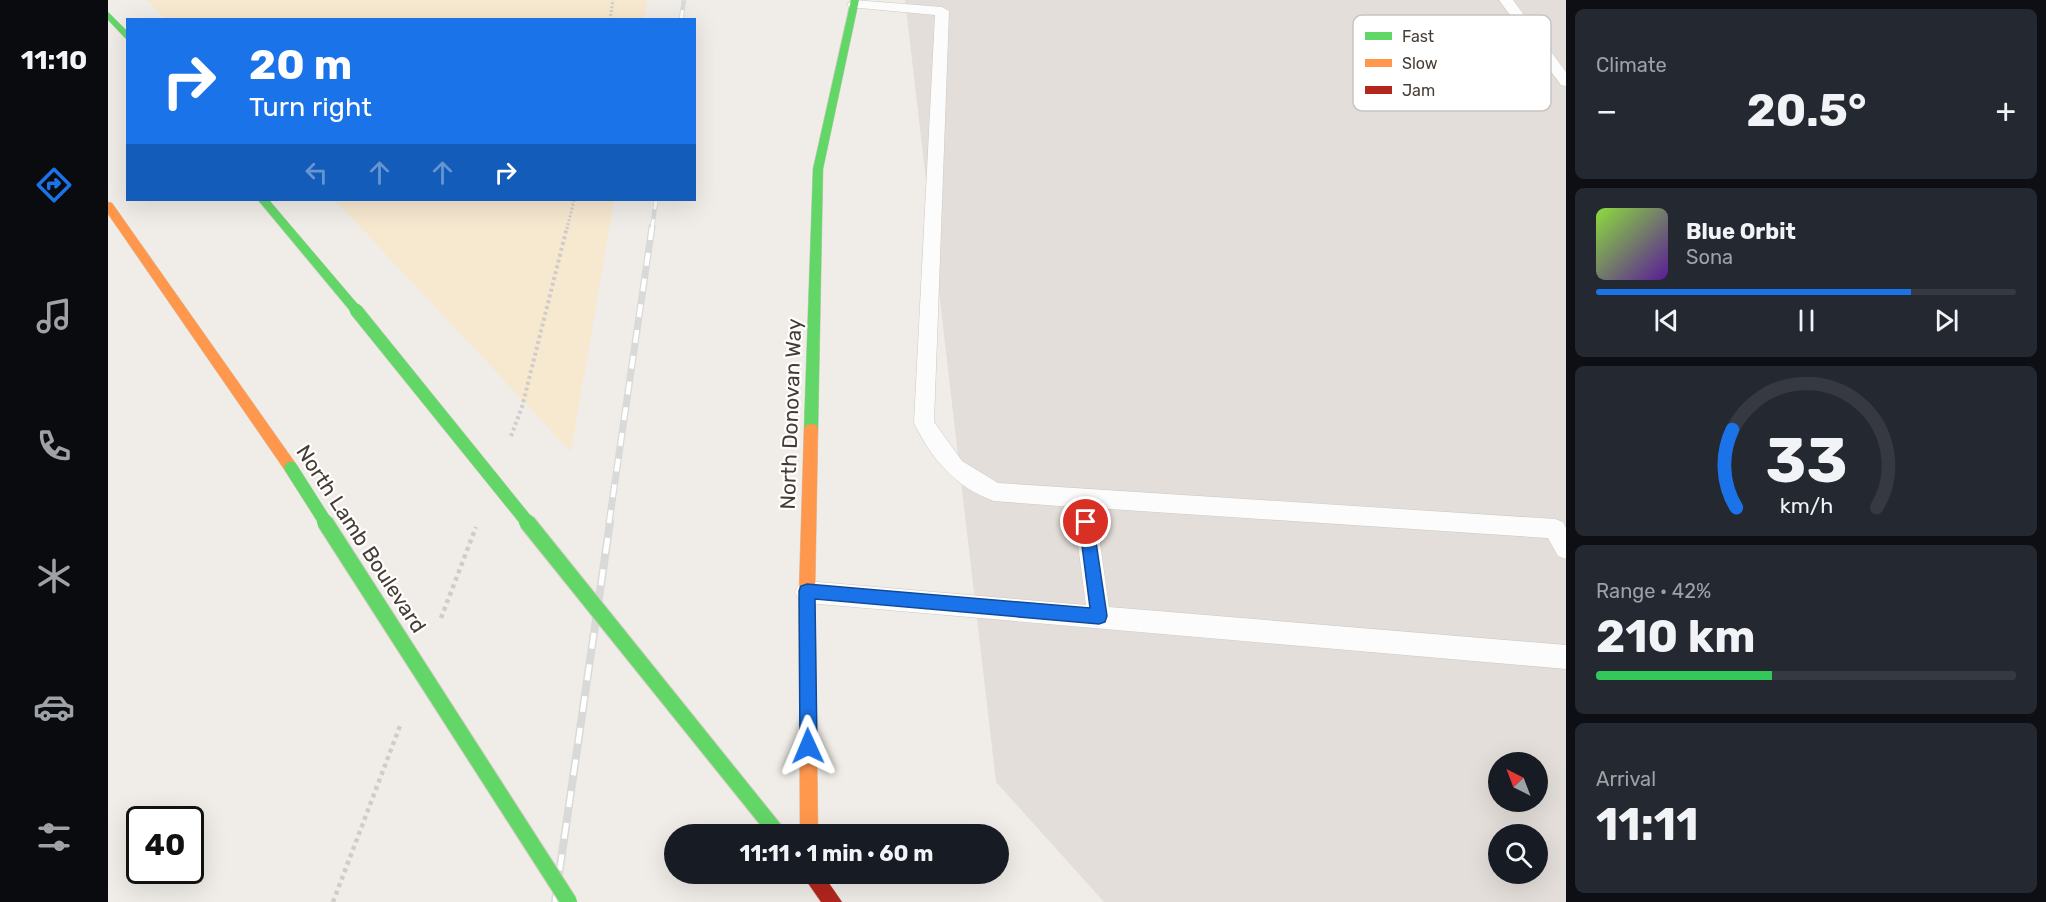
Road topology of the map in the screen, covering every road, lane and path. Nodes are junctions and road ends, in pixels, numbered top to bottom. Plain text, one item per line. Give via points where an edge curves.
1 (613, 0) edge
2 (1506, 0) edge
3 (854, 2) edge
4 (941, 6) edge
5 (108, 15) edge
6 (1517, 15) edge
7 (610, 18) edge
8 (126, 36) edge
9 (1551, 62) edge
10 (1566, 82) edge
11 (264, 201) edge
12 (574, 201) edge
13 (108, 206) edge
14 (509, 440) dead end
15 (1083, 498) junction
16 (480, 517) dead end
17 (1561, 529) edge
18 (1566, 549) edge
19 (807, 591) junction
20 (1099, 616) junction
21 (438, 627) dead end
22 (1566, 657) edge
23 (405, 715) dead end
24 (770, 824) edge
25 (809, 824) edge
26 (810, 884) edge
27 (819, 884) edge
28 (810, 892) dead end
29 (333, 902) edge
30 (569, 902) edge
31 (833, 902) edge

1 - 7 path
2 - 6 lane
3 - 4 lane
3 - 19 main road, North Donovan Way via 818,169
4 - 15 lane via 924,423 954,467 994,492
5 - 8 main road
9 - 10 lane
11 - 24 main road, bridge
12 - 14 path via 522,407
13 - 30 main road, North Lamb Boulevard, bridge via 291,468
15 - 17 lane
15 - 20 lane
16 - 21 path
17 - 18 lane
19 - 20 lane
19 - 25 main road, North Donovan Way
20 - 22 lane
23 - 29 path
26 - 28 main road
27 - 31 main road

